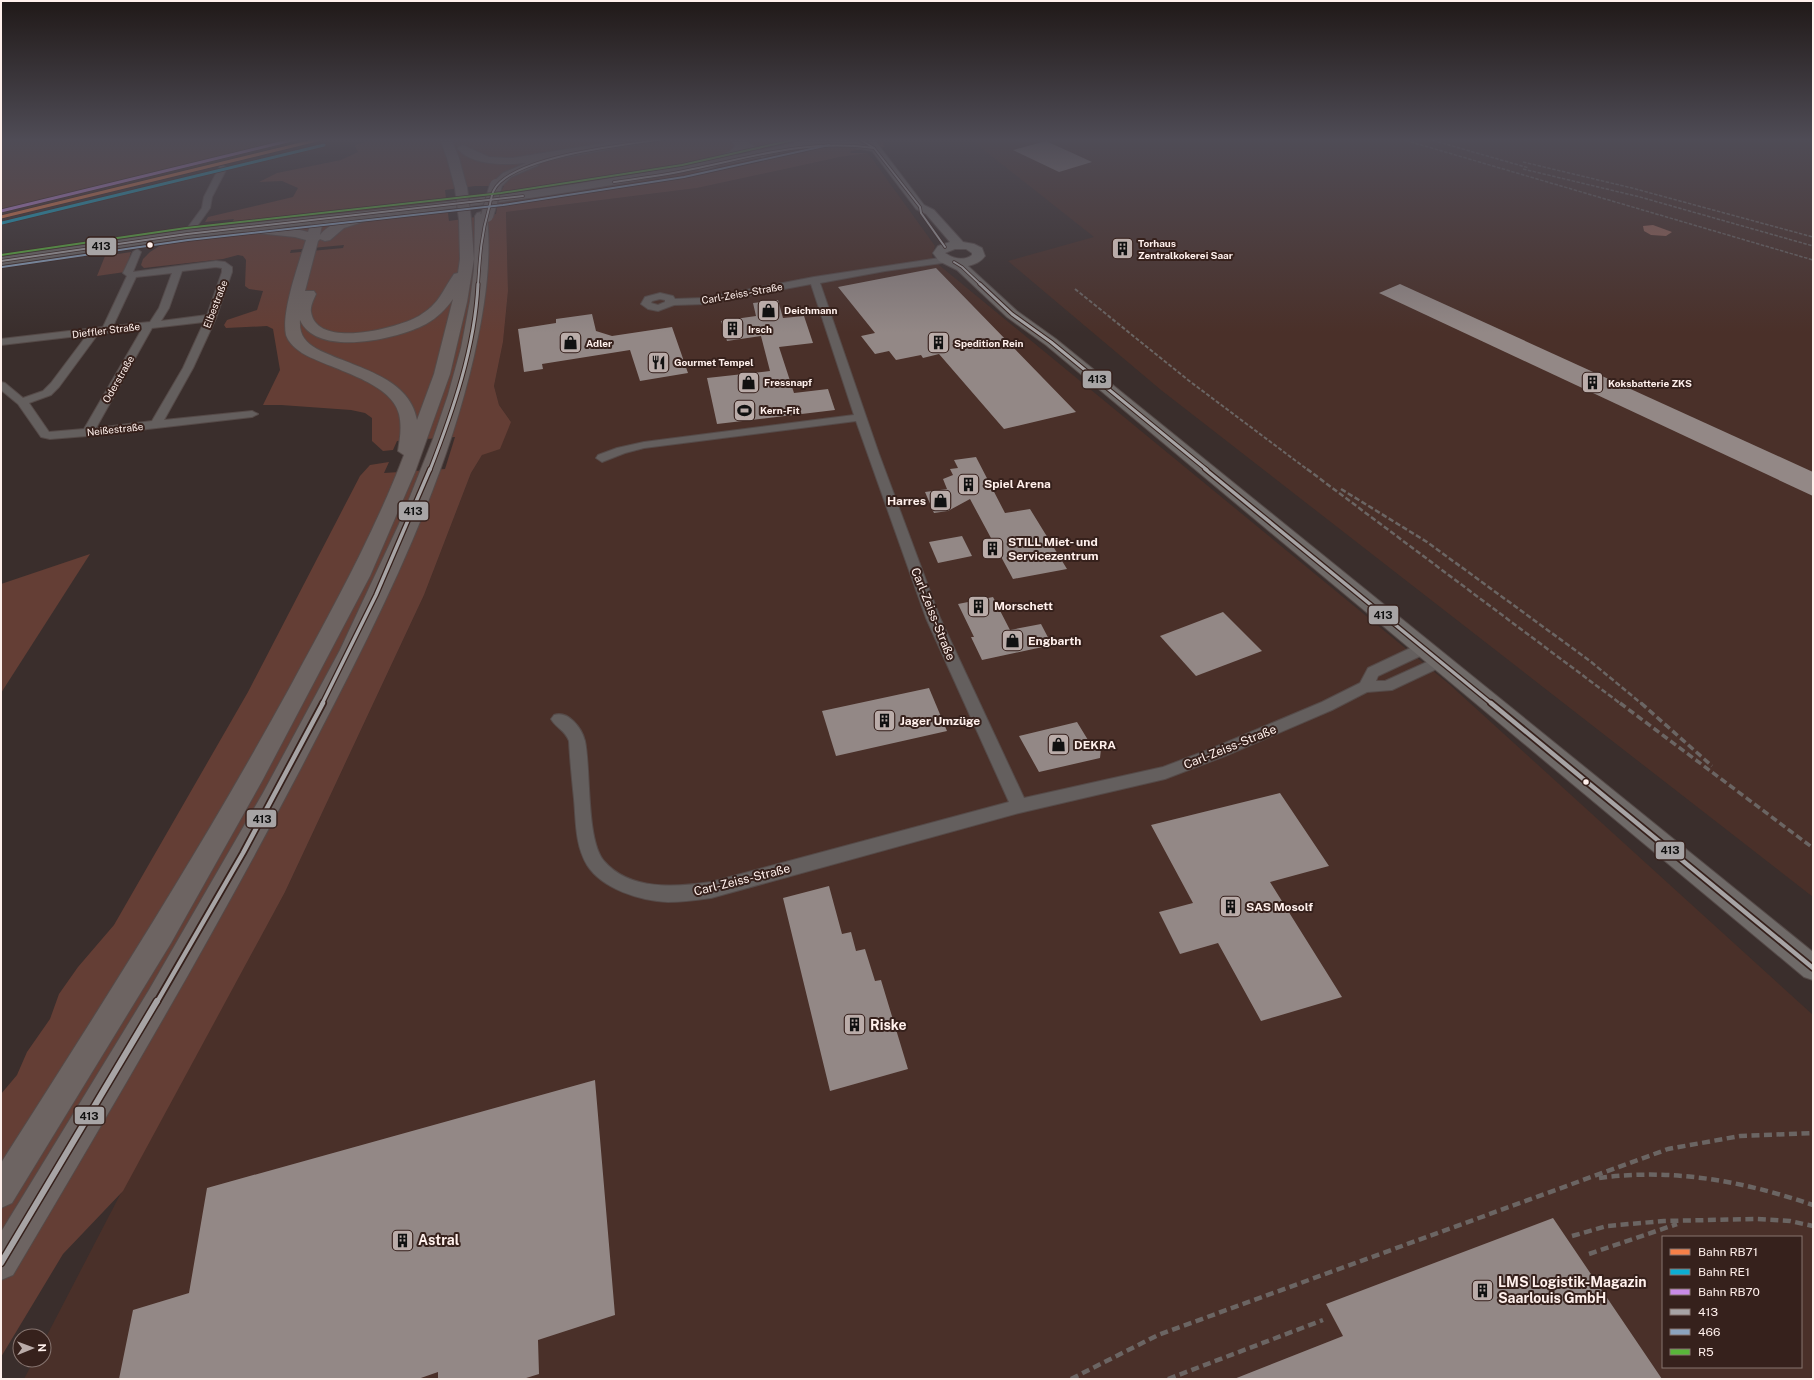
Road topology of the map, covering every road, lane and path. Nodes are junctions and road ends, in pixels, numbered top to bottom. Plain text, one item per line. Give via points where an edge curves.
1 (207, 203) edge
2 (463, 203) edge
3 (466, 203) edge
4 (479, 203) edge
5 (489, 203) edge
6 (917, 203) edge
7 (920, 207) junction
8 (370, 215) junction
9 (331, 219) junction
10 (317, 220) junction
11 (483, 220) junction
12 (247, 228) junction
13 (187, 234) junction
14 (319, 238) junction
15 (959, 245) junction
16 (137, 252) dead end
17 (946, 256) junction
18 (467, 259) junction
19 (974, 260) junction
20 (1, 261) edge
21 (178, 269) junction
22 (132, 275) junction
23 (814, 280) junction
24 (670, 302) dead end
25 (211, 318) junction
26 (152, 324) junction
27 (107, 329) junction
28 (95, 331) junction
29 (1, 342) edge
30 (1051, 342) junction
31 (1, 385) edge
32 (22, 402) junction
33 (252, 414) dead end
34 (861, 417) junction
35 (156, 425) junction
36 (87, 433) junction
37 (414, 440) junction
38 (602, 458) dead end
39 (1424, 648) junction
40 (1440, 661) junction
41 (1365, 687) junction
42 (559, 718) dead end
43 (1019, 806) junction
44 (1813, 968) edge
45 (1, 1192) edge
46 (1, 1263) edge

1 - 13 street
2 - 18 highway, bridge
3 - 8 main road
4 - 11 highway
5 - 11 highway, bridge
6 - 7 street
7 - 15 street via 930,212
7 - 17 street via 921,214
8 - 9 main road
8 - 14 highway via 342,223
9 - 10 main road
9 - 14 highway
10 - 12 street
10 - 14 highway
11 - 46 highway via 478,300 470,344 443,438 386,575 337,677 198,934
12 - 13 street
12 - 14 highway
13 - 20 street
14 - 18 highway via 304,311 307,321 315,330 326,335 358,338 390,333 422,320 449,297
14 - 37 highway via 293,312 294,335 315,355 388,387 400,398 407,412
15 - 17 street
15 - 19 street via 970,246 978,251 979,256
16 - 22 street via 128,273
17 - 19 street via 965,262
17 - 23 street, Carl-Zeiss-Straße
17 - 30 street via 962,267 1012,314
18 - 37 highway via 451,346
19 - 30 street via 976,266
21 - 22 street, Elbestraße
21 - 25 street, Elbestraße via 216,264 227,267
21 - 26 street, Oderstraße via 164,308
22 - 27 street
23 - 24 street, Carl-Zeiss-Straße via 704,301
23 - 34 street, Carl-Zeiss-Straße
25 - 26 street, Dieffler Straße
25 - 35 street, Elbestraße via 188,368
26 - 27 street, Dieffler Straße
26 - 36 street, Oderstraße
27 - 28 street, Dieffler Straße
28 - 29 street, Dieffler Straße
28 - 32 street via 47,393
30 - 39 street
31 - 32 street, Neißestraße
32 - 36 street, Neißestraße via 45,435
33 - 35 street, Neißestraße
34 - 38 street via 644,445 621,450
34 - 43 street, Carl-Zeiss-Straße via 933,618
35 - 36 street, Neißestraße
37 - 45 highway via 390,508 360,576 254,774 162,934
39 - 40 street
39 - 41 street, Carl-Zeiss-Straße via 1374,672
40 - 41 street, Carl-Zeiss-Straße via 1387,686
40 - 44 street
41 - 43 street, Carl-Zeiss-Straße via 1227,749 1165,773
42 - 43 street, Carl-Zeiss-Straße via 572,729 577,741 586,840 592,858 599,869 620,882 644,890 667,894 710,890

